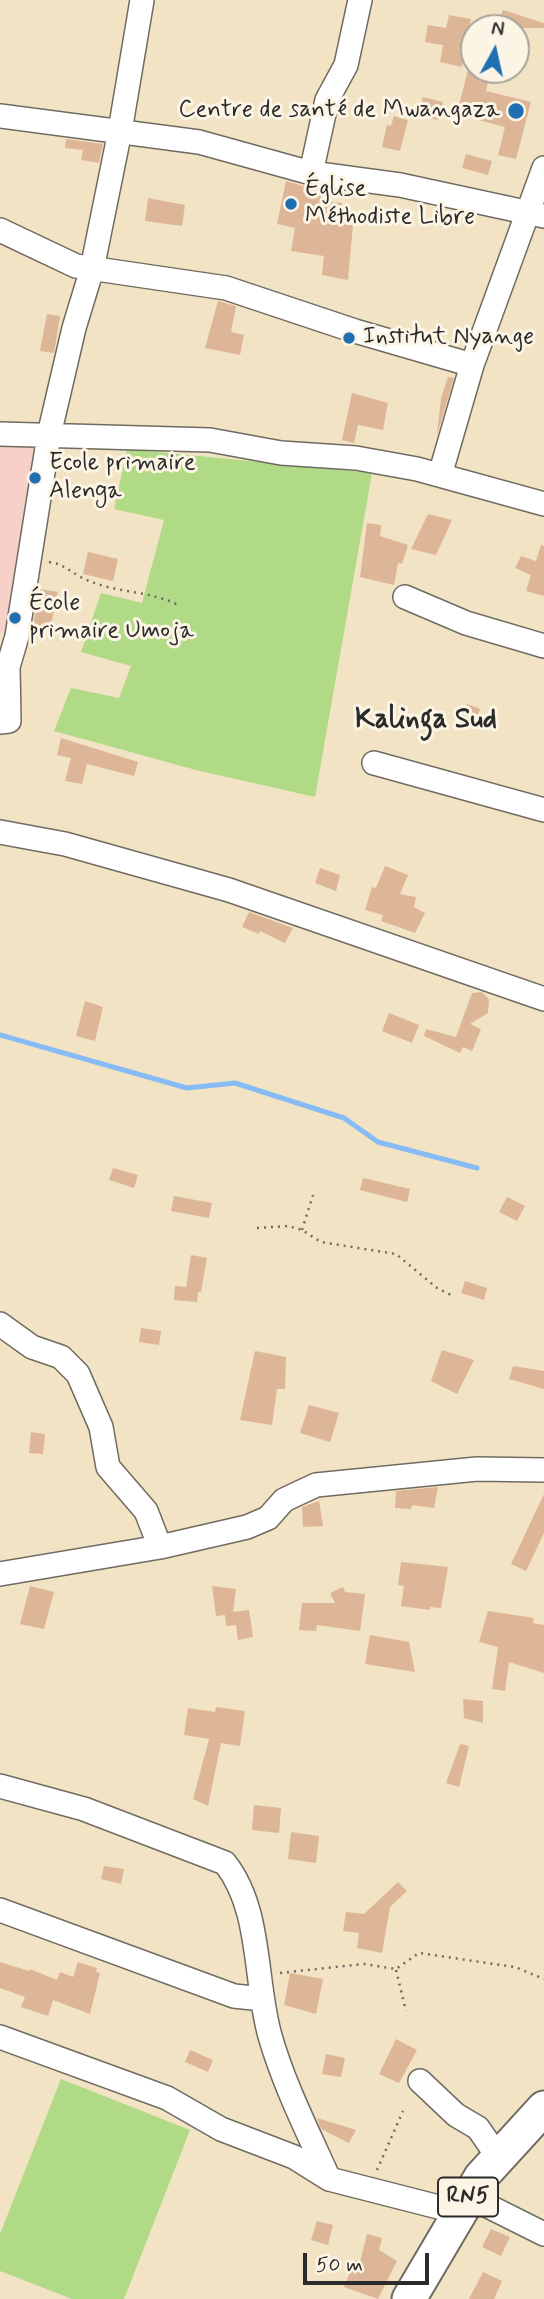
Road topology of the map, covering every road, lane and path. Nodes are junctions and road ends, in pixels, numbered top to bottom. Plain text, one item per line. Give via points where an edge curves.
1 (142, 0) edge
2 (360, 0) edge
3 (0, 116) edge
4 (120, 131) junction
5 (544, 168) edge
6 (311, 173) junction
7 (536, 214) edge
8 (0, 230) edge
9 (92, 269) junction
10 (472, 365) junction
11 (0, 434) edge
12 (49, 435) junction
13 (440, 475) junction
14 (544, 505) edge
15 (30, 561) junction
16 (405, 597) dead end
17 (180, 606) dead end
18 (544, 646) edge
19 (0, 722) edge
20 (374, 763) dead end
21 (544, 810) edge
22 (0, 832) edge
23 (544, 999) edge
24 (313, 1195) dead end
25 (257, 1228) dead end
26 (302, 1230) junction
27 (453, 1296) dead end
28 (0, 1324) edge
29 (544, 1470) edge
30 (160, 1547) junction
31 (0, 1574) edge
32 (0, 1786) edge
33 (0, 1910) edge
34 (396, 1969) junction
35 (259, 1975) junction
36 (544, 1979) edge
37 (262, 1999) junction
38 (406, 2011) dead end
39 (0, 2036) edge
40 (420, 2081) dead end
41 (544, 2108) edge
42 (402, 2111) dead end
43 (498, 2157) junction
44 (329, 2179) junction
45 (368, 2189) junction
46 (463, 2204) junction
47 (544, 2234) edge
48 (409, 2299) edge

1 - 4 street
2 - 6 street via 346,65 327,100
3 - 4 street
4 - 6 street via 199,142
4 - 9 street
5 - 7 street
6 - 7 street via 400,185
7 - 10 street
8 - 9 street via 64,262
9 - 10 street via 226,288
9 - 12 street
10 - 13 street
11 - 12 street
12 - 13 street via 210,440 281,453 356,458
12 - 15 street
13 - 14 street
15 - 17 path via 67,567 100,584
15 - 19 street via 8,667 9,721
16 - 18 street via 466,623
20 - 21 street
22 - 23 street via 65,844 229,890
24 - 26 path
25 - 26 path
26 - 27 path via 321,1242 396,1254
28 - 30 street via 32,1347 61,1357 78,1374 101,1427 108,1467 146,1511
29 - 30 street via 477,1469 316,1485 284,1500 268,1518 247,1527
30 - 31 street
32 - 35 street via 84,1809 225,1863 247,1903
33 - 37 street via 234,1996
34 - 35 path via 343,1965
34 - 36 path via 419,1953 515,1967
34 - 38 path
35 - 37 street
37 - 44 street via 278,2065
39 - 44 street via 166,2098 221,2129 294,2157
40 - 43 street via 456,2115 478,2128
41 - 43 highway, RN5
42 - 45 path
43 - 46 highway, RN5
44 - 45 street
45 - 46 street
46 - 47 street
46 - 48 highway, RN5

